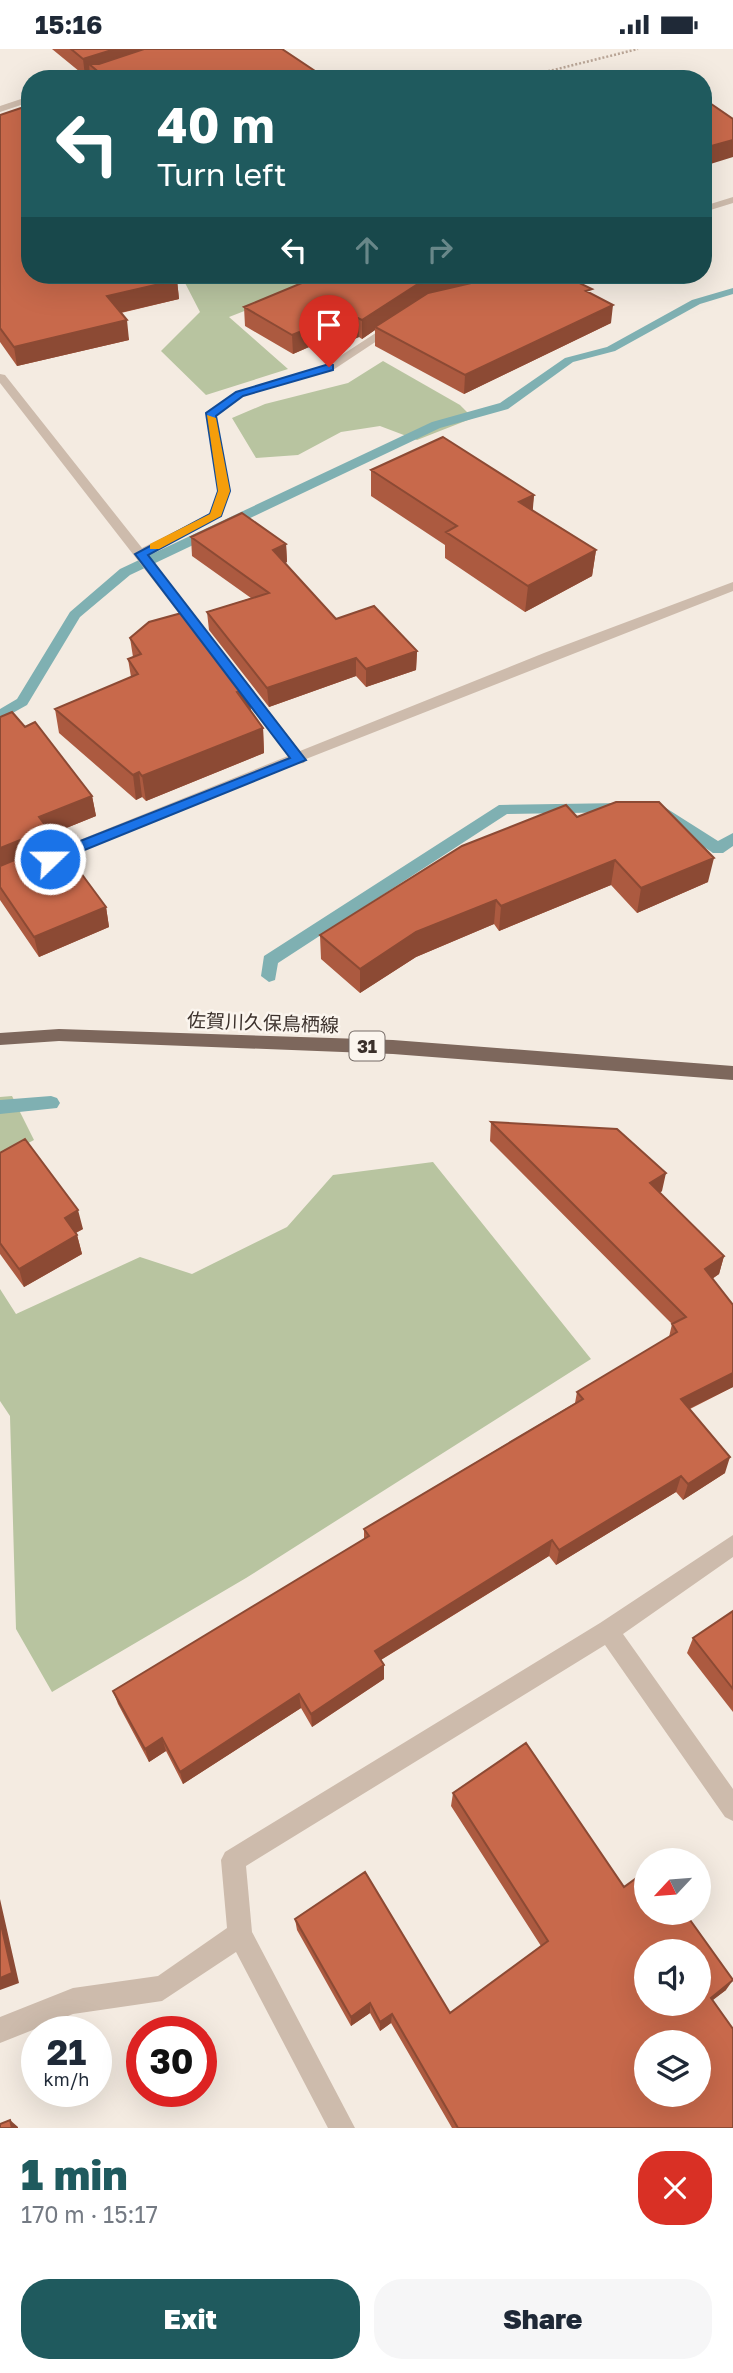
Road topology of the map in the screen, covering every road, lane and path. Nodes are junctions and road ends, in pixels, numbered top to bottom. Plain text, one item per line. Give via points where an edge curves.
1 (638, 49) edge
2 (553, 70) edge
3 (21, 102) edge
4 (0, 109) edge
5 (733, 199) edge
6 (712, 206) edge
7 (410, 315) edge
8 (1, 377) edge
9 (141, 554) junction
10 (733, 586) edge
11 (206, 639) edge
12 (223, 661) edge
13 (299, 760) junction
14 (0, 879) edge
15 (0, 1039) edge
16 (733, 1073) edge
17 (733, 1545) edge
18 (608, 1631) junction
19 (733, 1809) edge
20 (240, 1934) junction
21 (0, 2030) edge
22 (342, 2128) edge

1 - 2 path
3 - 4 street
5 - 6 street
7 - 9 street via 329,367 239,394 210,415 224,491 215,516
8 - 9 street
9 - 11 street
10 - 13 street via 594,637
12 - 13 street
13 - 14 street
15 - 16 main road, 佐賀川久保鳥栖線 / 31 via 60,1035 393,1047
17 - 18 street
18 - 19 street
18 - 20 street via 233,1860
20 - 21 street via 162,1988 73,2001
20 - 22 street

